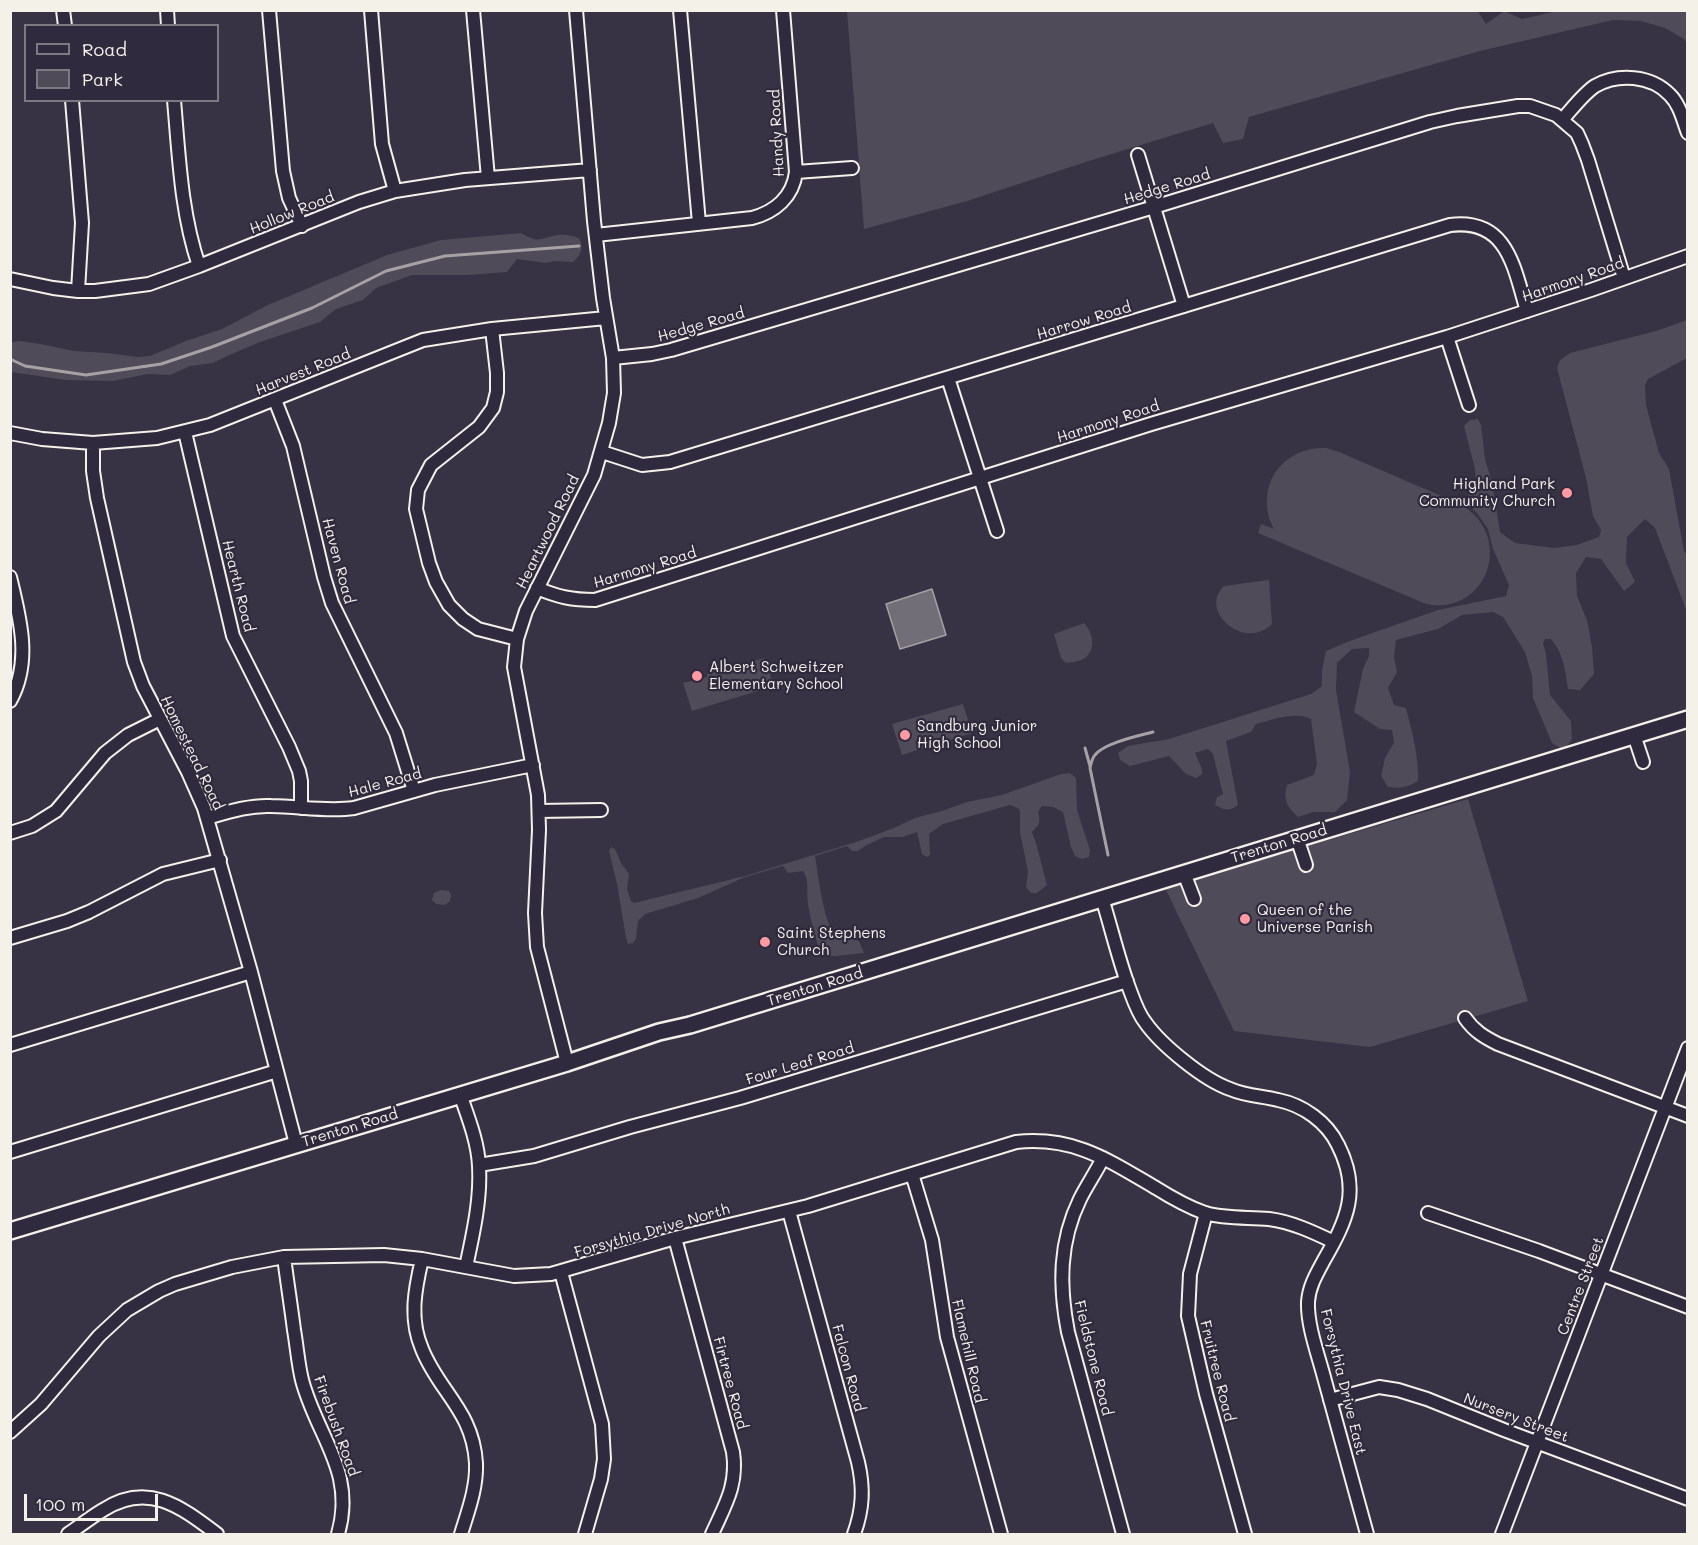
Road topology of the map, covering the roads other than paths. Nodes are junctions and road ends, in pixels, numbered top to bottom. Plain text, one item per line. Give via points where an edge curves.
1 (269, 10) edge
2 (371, 10) edge
3 (473, 10) edge
4 (576, 10) edge
5 (681, 10) edge
6 (783, 10) edge
7 (72, 102) edge
8 (174, 102) edge
9 (1562, 120) junction
10 (1688, 133) edge
11 (1138, 155) dead end
12 (852, 168) dead end
13 (590, 170) junction
14 (796, 172) junction
15 (488, 178) junction
16 (394, 192) junction
17 (1154, 207) junction
18 (699, 224) junction
19 (302, 225) junction
20 (596, 235) junction
21 (1688, 256) edge
22 (200, 266) junction
23 (1624, 278) junction
24 (10, 279) edge
25 (78, 291) junction
26 (1184, 306) junction
27 (1527, 311) junction
28 (606, 318) junction
29 (492, 329) junction
30 (1447, 337) junction
31 (613, 357) junction
32 (948, 378) junction
33 (275, 400) junction
34 (1469, 405) dead end
35 (185, 432) junction
36 (10, 433) edge
37 (93, 443) junction
38 (602, 452) junction
39 (980, 479) junction
40 (997, 531) dead end
41 (10, 577) edge
42 (537, 588) junction
43 (516, 639) junction
44 (10, 701) edge
45 (160, 719) junction
46 (1688, 719) edge
47 (1634, 735) junction
48 (1643, 762) dead end
49 (533, 765) junction
50 (414, 791) junction
51 (301, 808) junction
52 (601, 810) dead end
53 (539, 811) junction
54 (207, 818) junction
55 (10, 832) edge
56 (1297, 838) junction
57 (220, 860) junction
58 (1306, 865) dead end
59 (1185, 873) junction
60 (1102, 898) junction
61 (1194, 899) dead end
62 (10, 938) edge
63 (251, 972) junction
64 (1126, 981) junction
65 (1466, 1018) dead end
66 (10, 1045) edge
67 (1688, 1048) edge
68 (567, 1063) junction
69 (277, 1071) junction
70 (460, 1094) junction
71 (1665, 1107) junction
72 (1688, 1116) edge
73 (296, 1144) junction
74 (10, 1152) edge
75 (1103, 1158) junction
76 (479, 1165) junction
77 (912, 1174) junction
78 (789, 1211) junction
79 (1206, 1213) junction
80 (1428, 1213) dead end
81 (10, 1232) edge
82 (675, 1238) junction
83 (1334, 1242) junction
84 (284, 1257) junction
85 (422, 1259) junction
86 (466, 1267) junction
87 (561, 1272) junction
88 (1601, 1274) junction
89 (1688, 1307) edge
90 (1330, 1400) junction
91 (10, 1432) edge
92 (1536, 1442) junction
93 (1688, 1499) edge
94 (68, 1534) edge
95 (217, 1534) edge
96 (338, 1534) edge
97 (461, 1534) edge
98 (585, 1534) edge
99 (712, 1534) edge
100 (854, 1534) edge
101 (1001, 1534) edge
102 (1123, 1534) edge
103 (1245, 1534) edge
104 (1367, 1534) edge
105 (1502, 1534) edge

1 - 19 street via 283,171 289,198
2 - 16 street via 382,144
3 - 15 street
4 - 13 street, Heartwood Road
5 - 18 street
6 - 14 street, Handy Road
7 - 25 street via 82,223
8 - 22 street via 186,216
9 - 10 street via 1595,87 1614,79 1635,78 1670,94
9 - 17 street, Hedge Road via 1530,106 1457,116
9 - 23 street, Hedge Road via 1577,134 1588,160
11 - 17 street
12 - 14 street
13 - 15 street, Hollow Road
13 - 20 street, Heartwood Road
14 - 18 street, Handy Road via 790,193 772,211 752,218
15 - 16 street, Hollow Road
16 - 19 street, Hollow Road
17 - 26 street
17 - 31 street, Hedge Road via 672,350
18 - 20 street, Handy Road
19 - 22 street, Hollow Road
20 - 28 street, Heartwood Road
21 - 23 street, Harmony Road
22 - 25 street, Hollow Road via 150,284
23 - 27 street, Harmony Road
24 - 25 street, Hollow Road
26 - 27 street, Harrow Road via 1426,231 1461,224 1482,228 1501,242 1513,264
26 - 32 street, Harrow Road
27 - 30 street, Harmony Road
28 - 29 street, Harvest Road
28 - 31 street, Heartwood Road
29 - 33 street, Harvest Road via 416,342
29 - 43 street via 497,373 493,408 479,427 431,465 418,490 416,509 429,563 449,605 478,629
30 - 34 street
30 - 39 street, Harmony Road via 1173,417
31 - 38 street, Heartwood Road via 614,393
32 - 38 street, Harrow Road via 662,464 642,465
32 - 39 street
33 - 35 street, Harvest Road
33 - 50 street, Haven Road via 293,446 332,603 396,733
35 - 37 street, Harvest Road
35 - 51 street, Hearth Road via 233,636 299,771
36 - 37 street, Harvest Road
37 - 45 street, Homestead Road via 97,498 134,662
38 - 42 street, Heartwood Road via 585,495
39 - 40 street
39 - 42 street, Harmony Road via 595,600 562,597
41 - 44 street via 23,652 21,676
42 - 43 street, Heartwood Road
43 - 49 street, Heartwood Road via 514,667
45 - 54 street, Homestead Road
45 - 55 street via 128,735 105,753 56,811 32,826
46 - 47 main road, Trenton Road
47 - 48 street
47 - 56 main road, Trenton Road
49 - 50 street, Hale Road
49 - 53 street, Heartwood Road
50 - 51 street, Hale Road via 342,810
51 - 54 street, Hale Road via 250,807
52 - 53 street
53 - 68 street, Heartwood Road via 537,947
54 - 57 street, Homestead Road
56 - 58 street
56 - 59 main road, Trenton Road
57 - 62 street via 164,874 67,921
57 - 63 street, Homestead Road
59 - 60 main road, Trenton Road
59 - 61 street
60 - 64 street, Forsythia Drive East
60 - 68 main road, Trenton Road
63 - 66 street
63 - 69 street, Homestead Road
64 - 76 street, Four Leaf Road via 740,1098 534,1156
64 - 83 street, Forsythia Drive East via 1144,1022 1195,1070 1230,1089 1302,1109 1330,1132 1342,1152 1350,1178 1348,1209
65 - 71 street via 1482,1036 1498,1044
67 - 71 street, Centre Street
68 - 70 main road, Trenton Road
69 - 73 street, Homestead Road
69 - 74 street
70 - 73 main road, Trenton Road
70 - 76 street
71 - 72 street
71 - 88 street, Centre Street
73 - 81 main road, Trenton Road
75 - 77 street, Forsythia Drive North via 1076,1146 1032,1140 1003,1145
75 - 79 street, Forsythia Drive North
75 - 102 street, Fieldstone Road via 1080,1199 1069,1230 1062,1265 1063,1305
76 - 86 street via 479,1197
77 - 78 street, Forsythia Drive North
77 - 101 street, Flamehill Road via 932,1240 947,1337
78 - 82 street, Forsythia Drive North
78 - 100 street, Falcon Road via 858,1462 863,1491
79 - 83 street, Forsythia Drive North via 1272,1220
79 - 103 street, Fruitree Road via 1190,1274 1188,1316
80 - 88 street
82 - 87 street, Forsythia Drive North
82 - 99 street, Firtree Road via 735,1465 732,1488
83 - 90 street, Forsythia Drive East via 1312,1282 1308,1304
84 - 85 street, Forsythia Drive North via 384,1255
84 - 91 street, Forsythia Drive North via 175,1284 137,1304 113,1322 41,1404
84 - 96 street, Firebush Road via 302,1380 342,1483
85 - 86 street, Forsythia Drive North
85 - 97 street via 414,1310 418,1339 429,1365 467,1423 475,1452 476,1479
86 - 87 street, Forsythia Drive North via 514,1276
87 - 98 street via 602,1424 601,1479
88 - 89 street
88 - 92 street, Centre Street
90 - 92 street, Nursery Street via 1387,1388 1427,1399
90 - 104 street, Forsythia Drive East
92 - 93 street, Nursery Street
92 - 105 street, Centre Street
94 - 95 street via 104,1509 121,1501 143,1498 172,1504

